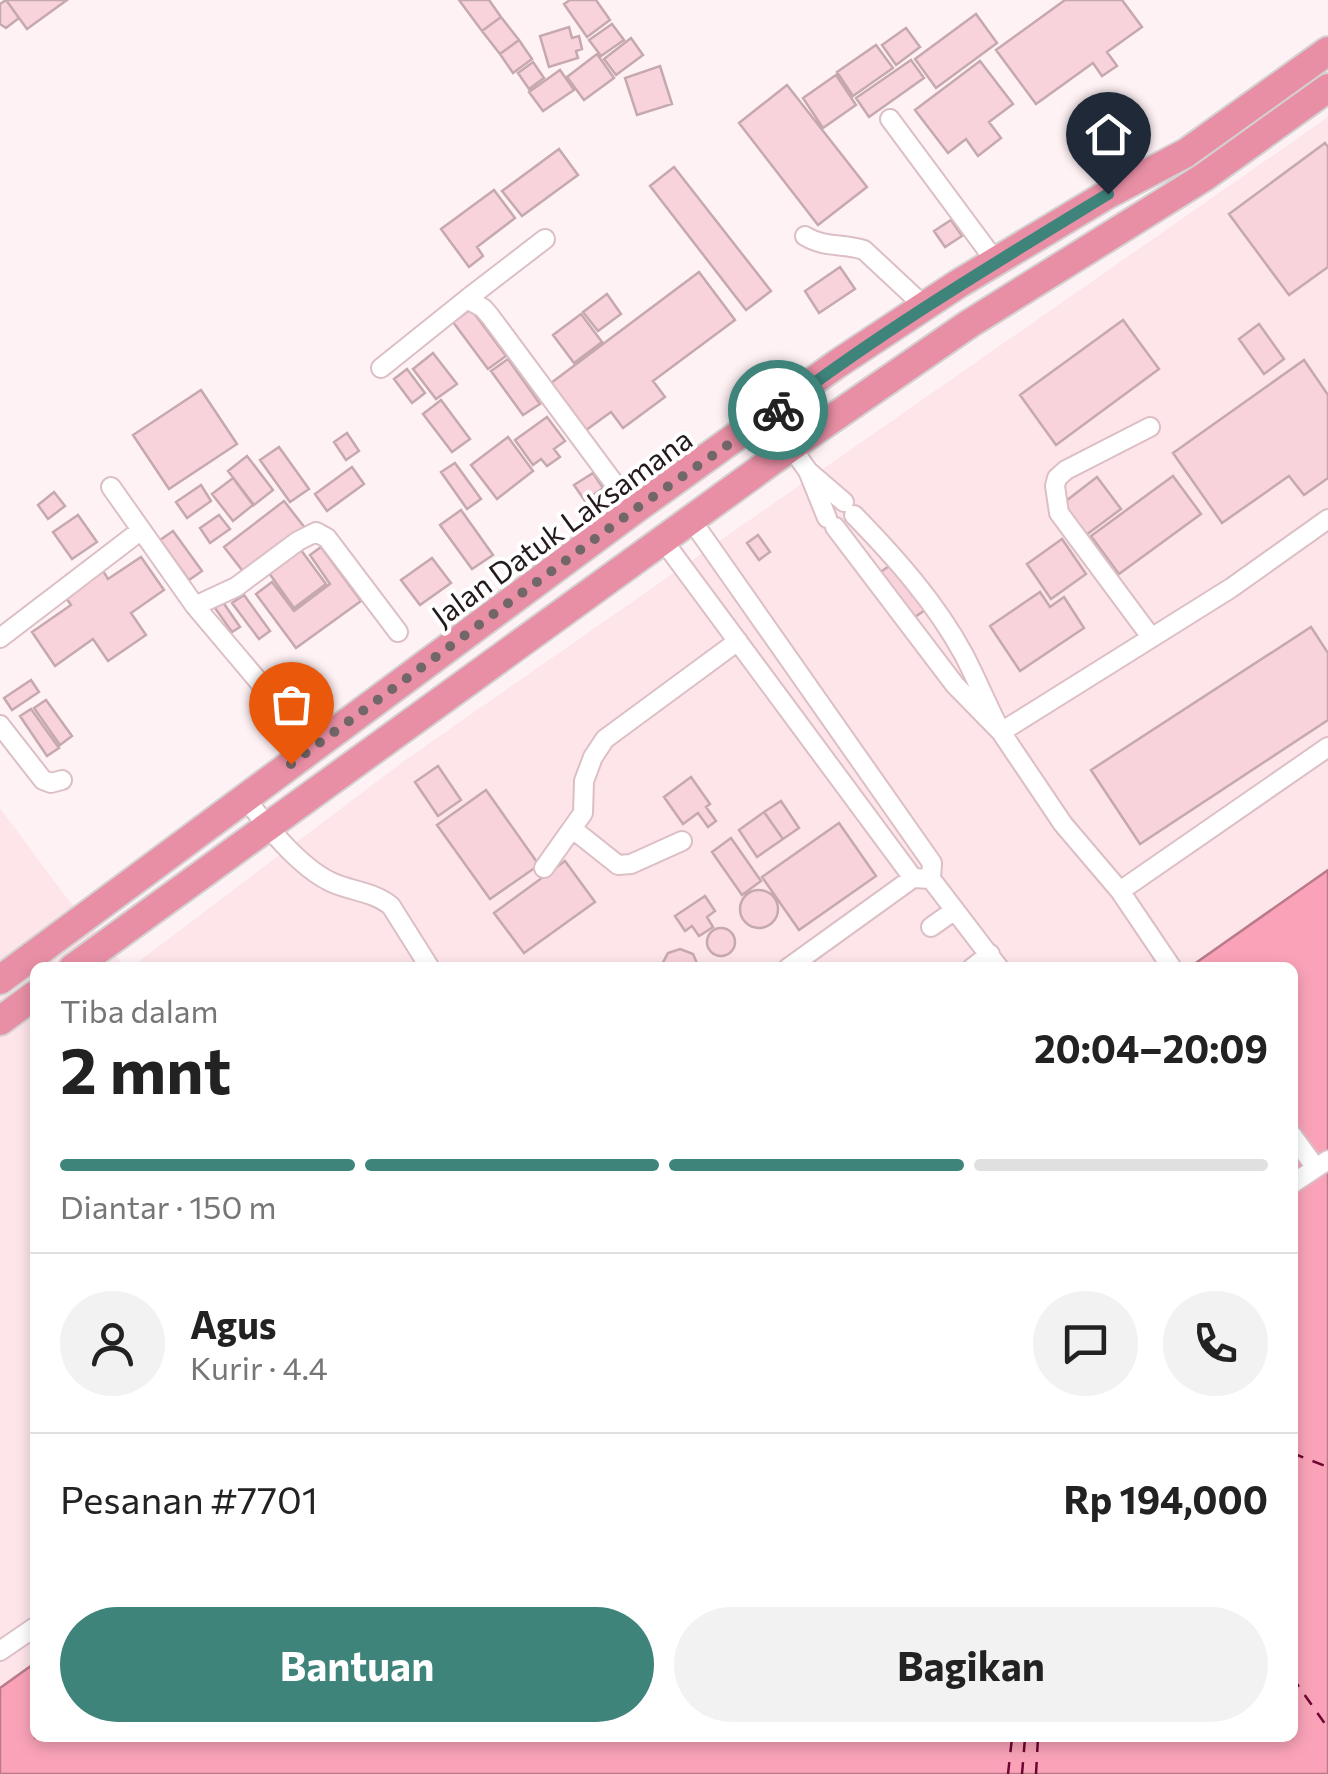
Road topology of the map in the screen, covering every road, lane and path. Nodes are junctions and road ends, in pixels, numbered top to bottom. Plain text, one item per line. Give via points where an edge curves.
1 (1328, 51) edge
2 (1328, 88) edge
3 (890, 119) dead end
4 (1186, 152) junction
5 (1204, 177) junction
6 (806, 236) dead end
7 (546, 239) dead end
8 (996, 262) junction
9 (467, 299) junction
10 (924, 306) junction
11 (381, 368) dead end
12 (768, 416) junction
13 (1150, 427) dead end
14 (790, 447) junction
15 (808, 471) junction
16 (111, 487) dead end
17 (634, 510) junction
18 (690, 518) junction
19 (1328, 520) edge
20 (140, 530) junction
21 (662, 538) junction
22 (195, 606) junction
23 (398, 632) dead end
24 (1151, 636) junction
25 (0, 638) edge
26 (738, 641) junction
27 (0, 725) edge
28 (1001, 732) junction
29 (314, 747) junction
30 (1328, 747) edge
31 (62, 780) dead end
32 (245, 798) junction
33 (267, 826) junction
34 (574, 830) junction
35 (682, 841) dead end
36 (544, 868) dead end
37 (922, 879) junction
38 (1120, 890) junction
39 (955, 910) junction
40 (931, 927) dead end
41 (994, 961) edge
42 (81, 962) edge
43 (426, 962) edge
44 (797, 962) edge
45 (1168, 962) edge
46 (0, 980) edge
47 (30, 1000) edge
48 (0, 1021) edge
49 (1298, 1141) edge
50 (1322, 1164) edge
51 (1298, 1180) edge
52 (30, 1631) edge
53 (0, 1651) edge

1 - 4 highway, Jalan Datuk Laksamana
2 - 5 highway
3 - 8 lane
4 - 5 highway
4 - 8 highway, Jalan Datuk Laksamana
5 - 14 highway via 969,324
6 - 10 lane via 864,250
7 - 9 lane
8 - 10 highway, Jalan Datuk Laksamana
9 - 11 lane
9 - 17 lane via 490,316
10 - 12 highway, Jalan Datuk Laksamana
12 - 14 lane
12 - 17 highway, Jalan Datuk Laksamana
13 - 24 lane via 1066,470 1055,486 1059,513
14 - 15 lane
14 - 18 highway
15 - 28 lane via 831,522 955,685
15 - 28 lane via 894,556 938,615
16 - 20 lane
17 - 29 highway, Jalan Datuk Laksamana
18 - 21 highway
18 - 37 lane via 932,863
19 - 24 lane
20 - 22 lane
20 - 25 lane
21 - 26 lane
21 - 33 highway
22 - 23 lane via 236,587 316,532 328,538
22 - 29 lane
24 - 28 lane
26 - 34 lane via 604,739 588,769
26 - 37 lane
27 - 31 lane via 43,780
28 - 38 lane via 1063,824
29 - 32 highway, Jalan Datuk Laksamana
30 - 38 lane
32 - 33 lane
32 - 46 highway, Jalan Datuk Laksamana
33 - 42 highway
33 - 43 lane via 328,881 384,900
34 - 35 lane via 618,865
34 - 36 lane
37 - 39 lane
37 - 44 lane
38 - 45 lane
39 - 40 lane
39 - 41 lane
47 - 48 highway
49 - 50 lane
50 - 51 lane
52 - 53 lane

